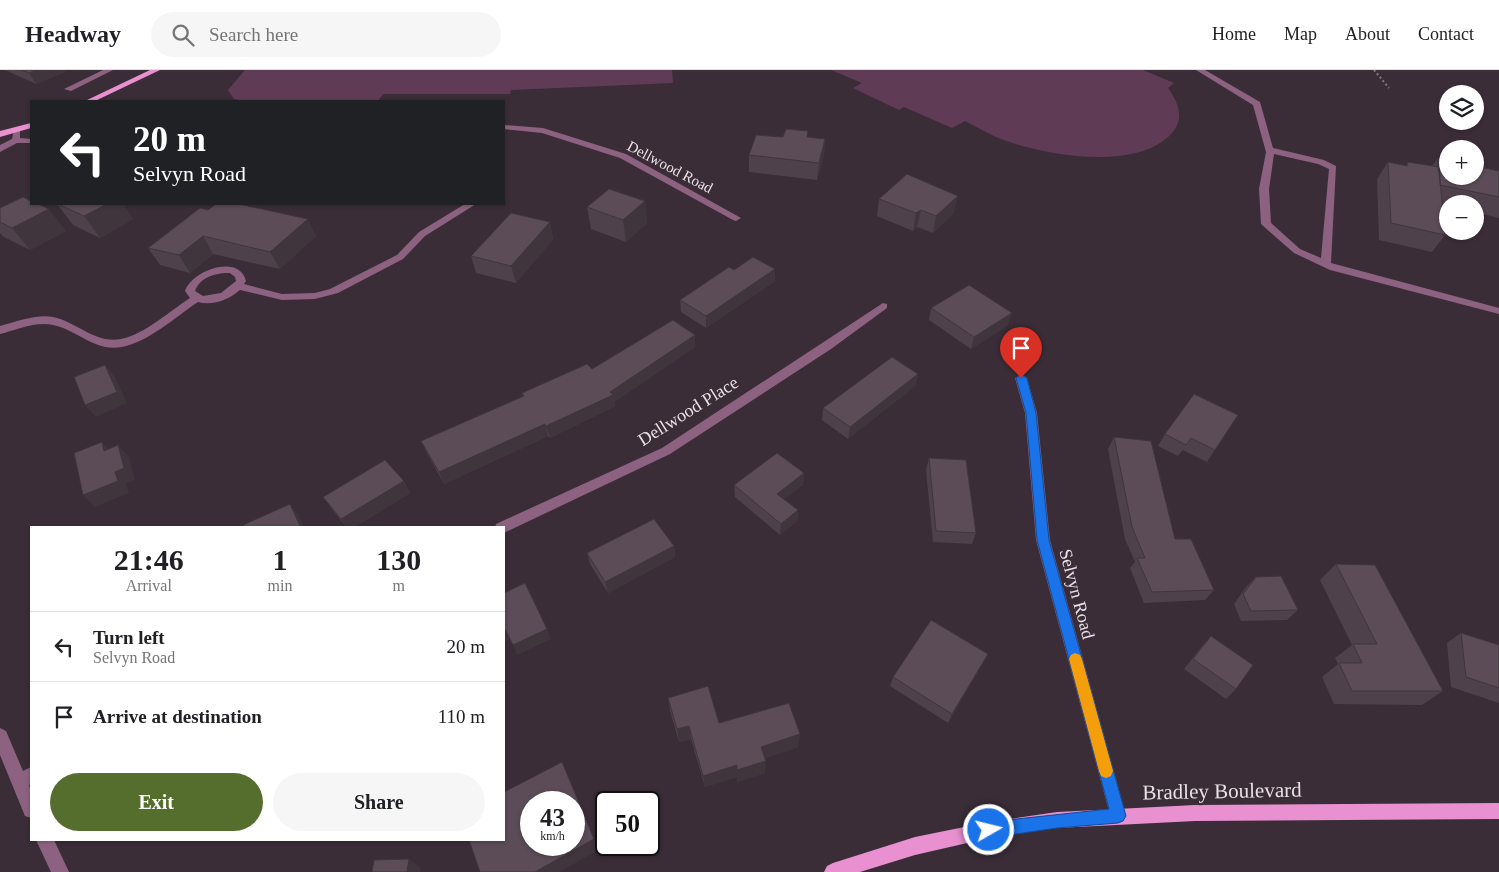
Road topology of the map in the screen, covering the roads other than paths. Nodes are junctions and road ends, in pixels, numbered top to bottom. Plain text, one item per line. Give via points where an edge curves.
1 (109, 70) edge
2 (156, 70) edge
3 (1200, 70) edge
4 (68, 89) dead end
5 (91, 100) edge
6 (30, 127) edge
7 (505, 127) edge
8 (0, 134) edge
9 (16, 135) junction
10 (30, 141) edge
11 (0, 149) edge
12 (1269, 150) junction
13 (469, 205) edge
14 (736, 218) dead end
15 (1326, 264) junction
16 (238, 286) junction
17 (197, 298) junction
18 (883, 306) dead end
19 (1499, 311) edge
20 (0, 330) edge
21 (1021, 378) dead end
22 (505, 526) edge
23 (0, 736) edge
24 (25, 778) edge
25 (30, 805) edge
26 (1499, 811) edge
27 (1118, 816) junction
28 (45, 841) edge
29 (60, 872) edge
30 (833, 872) edge

1 - 4 street
2 - 5 main road
3 - 12 street via 1257,104
6 - 9 main road
7 - 14 street, Dellwood Road via 530,129 623,156
8 - 9 main road
9 - 10 street
9 - 11 street
12 - 15 street via 1264,189 1266,224 1298,251
12 - 15 street via 1321,162 1333,168
13 - 16 street via 422,234 400,257 334,291 315,296 282,297
15 - 19 street
16 - 17 street via 219,298
16 - 17 street via 240,276 232,270 208,273 191,286 190,291
17 - 20 street via 122,343 88,339 52,320
18 - 22 street, Dellwood Place via 666,451
21 - 27 street, Selvyn Road via 1031,413 1043,540
23 - 24 street
24 - 25 street
26 - 27 main road, Bradley Boulevard
27 - 30 main road, Bradley Boulevard via 1057,820 989,830 915,846
28 - 29 street

